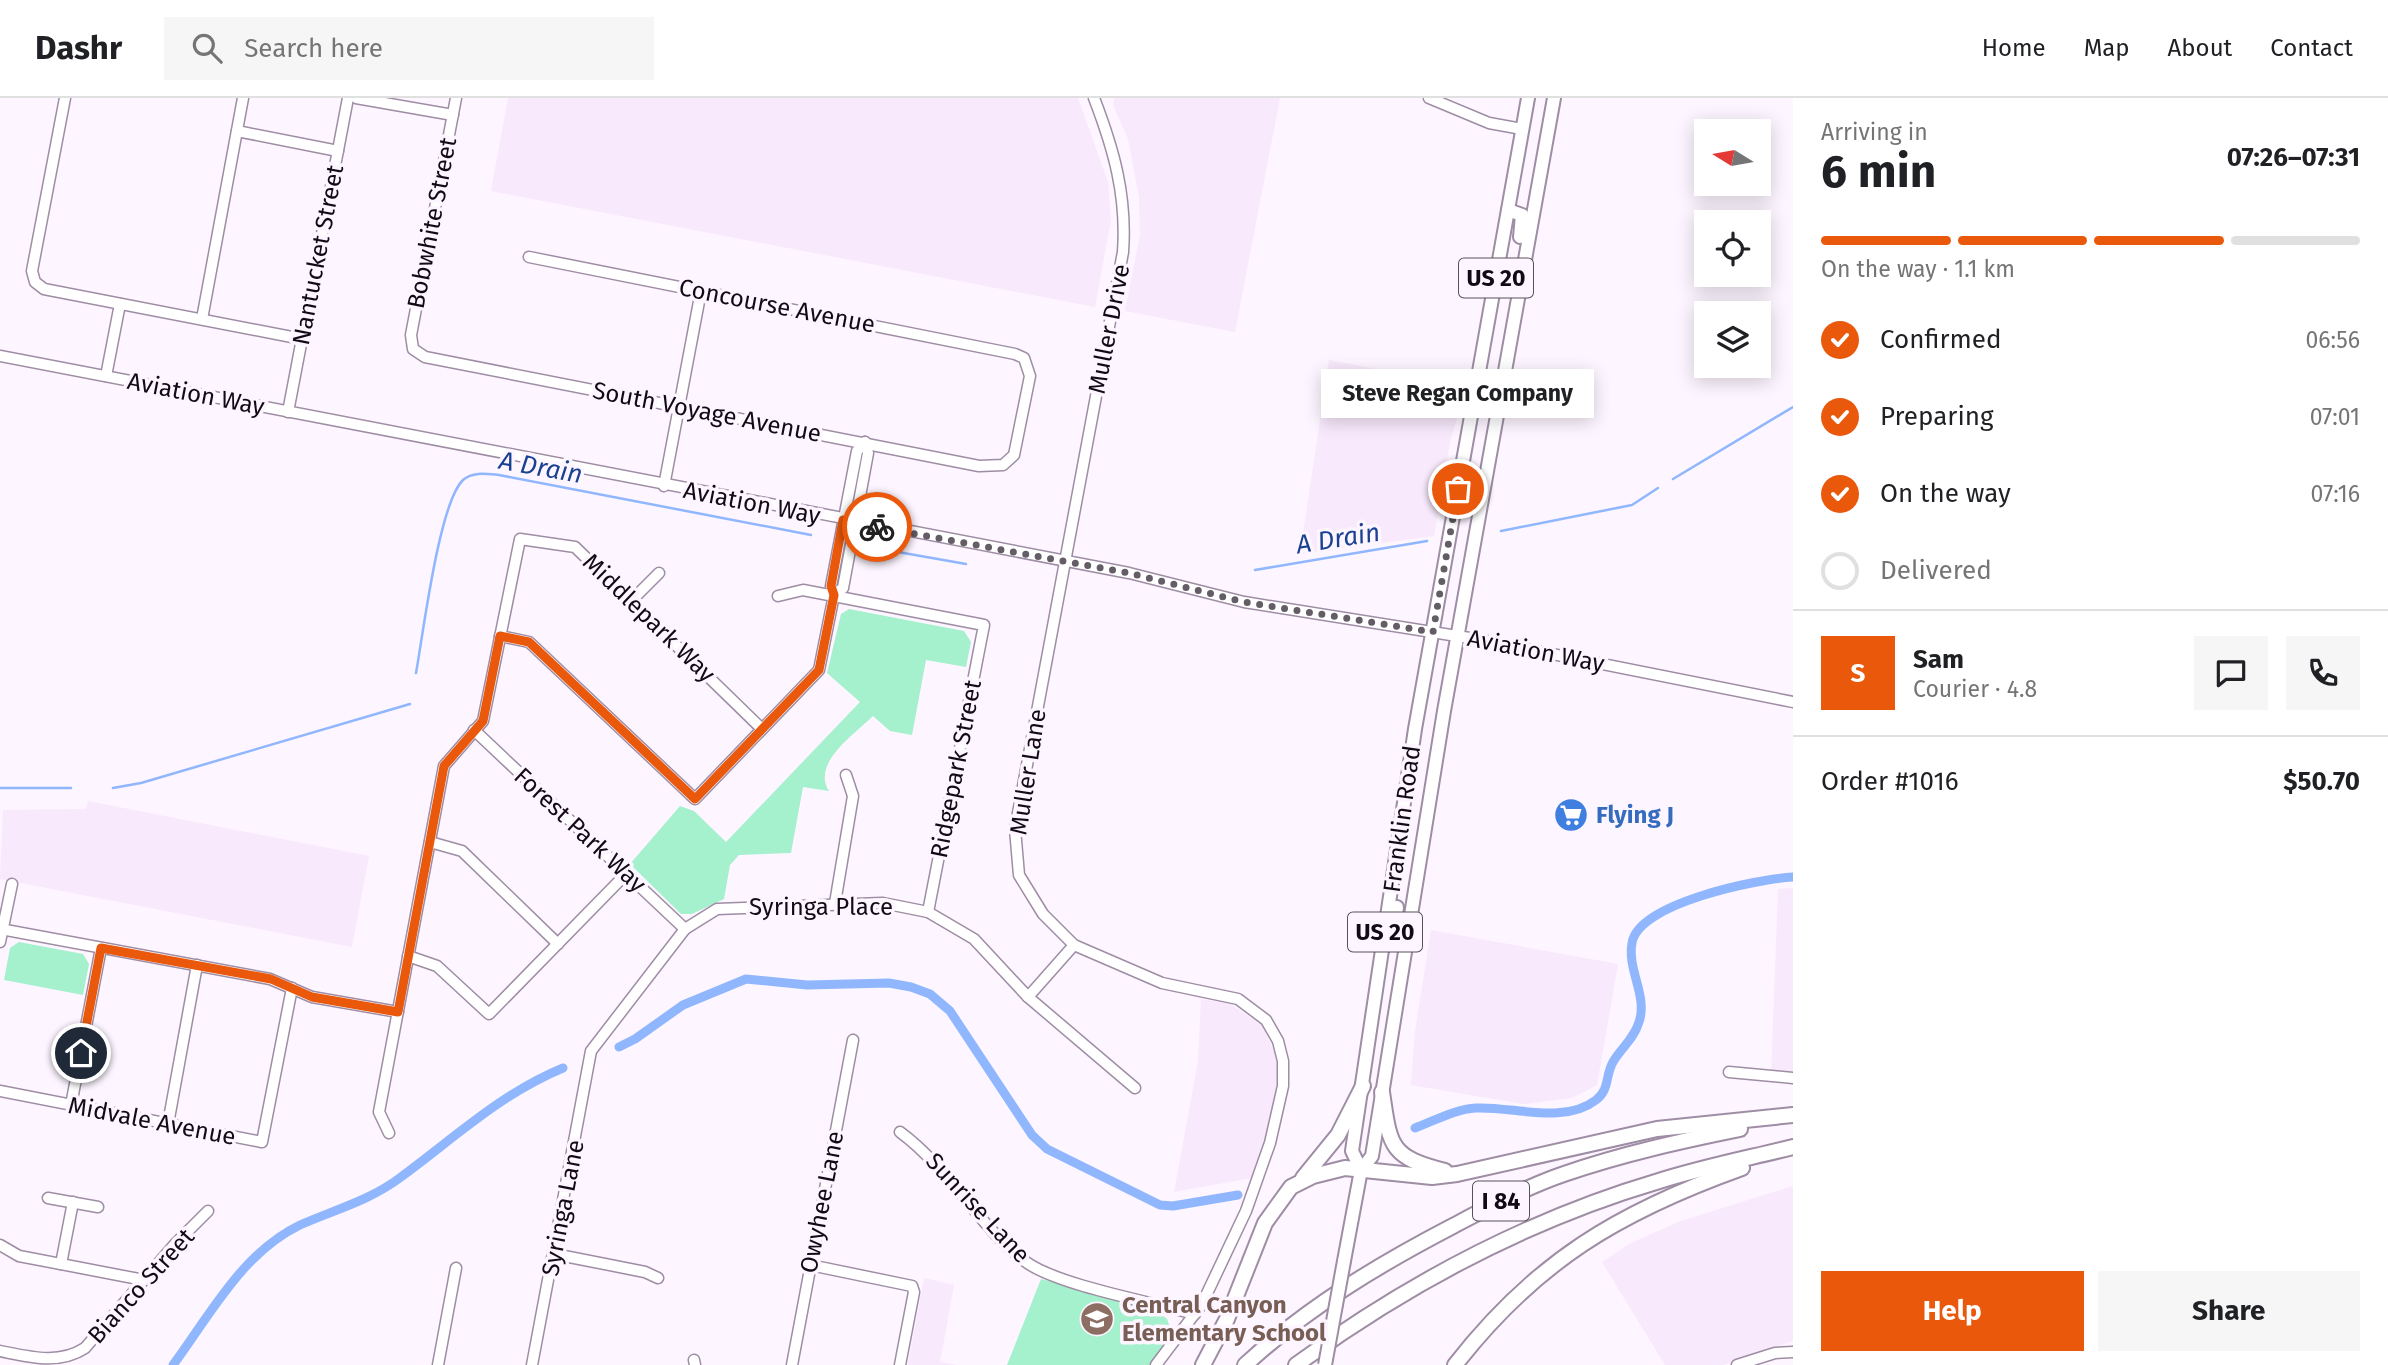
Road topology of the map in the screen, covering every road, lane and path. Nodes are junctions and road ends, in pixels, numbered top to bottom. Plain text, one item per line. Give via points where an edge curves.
1 (65, 98) edge
2 (243, 98) edge
3 (348, 98) edge
4 (356, 98) edge
5 (456, 98) edge
6 (1094, 98) edge
7 (1429, 98) edge
8 (1528, 98) edge
9 (1554, 98) edge
10 (453, 115) junction
11 (1522, 129) junction
12 (237, 131) junction
13 (338, 151) junction
14 (1508, 210) junction
15 (529, 257) dead end
16 (701, 291) junction
17 (120, 304) junction
18 (202, 319) junction
19 (302, 339) junction
20 (413, 349) joint
21 (0, 356) edge
22 (1505, 373) junction
23 (106, 376) junction
24 (679, 408) junction
25 (288, 412) junction
26 (865, 442) junction
27 (1003, 465) joint
28 (664, 486) junction
29 (843, 520) junction
30 (855, 523) junction
31 (1066, 561) junction
32 (659, 573) dead end
33 (834, 595) junction
34 (778, 596) dead end
35 (631, 601) junction
36 (1433, 632) junction
37 (500, 636) junction
38 (1458, 636) junction
39 (1793, 702) edge
40 (762, 729) junction
41 (474, 730) junction
42 (846, 775) dead end
43 (1403, 806) junction
44 (430, 842) junction
45 (626, 874) junction
46 (12, 884) dead end
47 (835, 903) junction
48 (928, 912) junction
49 (685, 929) junction
50 (1, 930) edge
51 (1408, 932) junction
52 (0, 942) edge
53 (558, 944) junction
54 (1074, 945) junction
55 (101, 948) junction
56 (408, 956) junction
57 (197, 965) junction
58 (292, 988) junction
59 (1028, 997) junction
60 (398, 1012) junction
61 (853, 1040) dead end
62 (591, 1051) joint
63 (1728, 1072) dead end
64 (1793, 1078) edge
65 (1363, 1086) junction
66 (1135, 1088) dead end
67 (0, 1091) edge
68 (1382, 1091) junction
69 (71, 1105) junction
70 (1793, 1117) edge
71 (167, 1124) junction
72 (900, 1132) dead end
73 (389, 1133) dead end
74 (1793, 1148) edge
75 (1361, 1170) junction
76 (1457, 1174) junction
77 (1300, 1181) junction
78 (48, 1198) dead end
79 (72, 1202) junction
80 (98, 1207) dead end
81 (208, 1211) dead end
82 (0, 1245) edge
83 (554, 1254) junction
84 (61, 1264) junction
85 (810, 1265) junction
86 (456, 1268) dead end
87 (658, 1278) dead end
88 (144, 1280) junction
89 (1195, 1314) junction
90 (0, 1351) edge
91 (1793, 1352) edge
92 (438, 1365) edge
93 (532, 1365) edge
94 (792, 1365) edge
95 (900, 1365) edge
96 (1156, 1365) edge
97 (1203, 1365) edge
98 (1245, 1365) edge
99 (1296, 1365) edge
100 (1325, 1365) edge
101 (1455, 1365) edge
102 (1737, 1365) edge

1 - 17 street via 32,271 35,282 44,289
2 - 12 street
3 - 13 street, Nantucket Street
4 - 10 street
5 - 10 street, Bobwhite Street
6 - 31 street, Muller Drive via 1121,180 1126,219
7 - 11 street via 1489,123
8 - 11 main road, US 20
9 - 22 main road, US 20
10 - 20 street, Bobwhite Street via 411,335
11 - 14 main road, US 20
12 - 13 street
12 - 18 street
13 - 19 street, Nantucket Street
14 - 22 main road via 1517,211 1523,222 1509,300
14 - 36 main road, US 20
15 - 16 street, Concourse Avenue
16 - 24 street
16 - 27 street, Concourse Avenue via 1024,358 1030,376 1014,455
17 - 18 street
17 - 23 street
18 - 19 street
19 - 25 street, Nantucket Street
20 - 24 street, South Voyage Avenue via 425,358
21 - 23 street, Aviation Way
22 - 38 main road, US 20
23 - 25 street, Aviation Way
24 - 26 street, South Voyage Avenue
24 - 28 street
25 - 28 street, Aviation Way via 510,452
26 - 27 street, South Voyage Avenue via 979,466
26 - 29 street via 857,451
26 - 30 street via 868,453
28 - 29 street, Aviation Way
29 - 30 street, Aviation Way
29 - 33 street via 831,586
30 - 31 street, Aviation Way
30 - 33 street via 843,588
31 - 36 street, Aviation Way via 1244,602
31 - 54 street, Muller Lane via 1015,829 1019,875 1043,914
32 - 35 street
33 - 34 street via 803,590
33 - 40 street via 819,670
33 - 48 street, Ridgepark Street via 984,625
35 - 37 street, Middlepark Way via 575,547 520,538
35 - 40 street, Middlepark Way
36 - 38 street, Aviation Way
36 - 43 main road, Franklin Road / US 20
37 - 40 street via 529,642 695,799
37 - 41 street via 483,721
38 - 39 street, Aviation Way
38 - 51 main road, Franklin Road / US 20
41 - 44 street via 444,766
41 - 45 street, Forest Park Way
42 - 47 street via 853,796
43 - 51 main road via 1407,842 1395,925
43 - 65 main road, Franklin Road / US 20
44 - 53 street via 462,851
44 - 56 street
45 - 49 street, Forest Park Way
45 - 53 street
46 - 50 street
47 - 48 street, Syringa Place via 883,903
47 - 49 street, Syringa Place via 717,909
48 - 59 street, Syringa Place via 974,939
49 - 62 street, Syringa Place
50 - 52 street
50 - 55 street
51 - 68 main road, Franklin Road / US 20
53 - 56 street via 489,1014 437,966
54 - 59 street
54 - 89 street, Muller Lane via 1163,983 1238,999 1266,1020 1278,1041 1283,1086 1270,1143 1246,1212
55 - 57 street
55 - 69 street
56 - 60 street
57 - 58 street via 271,979
57 - 71 street
58 - 60 street via 340,1004
58 - 71 street, Midvale Avenue via 262,1142
59 - 66 street, Syringa Place
60 - 73 street via 379,1112
61 - 85 street, Owyhee Lane
62 - 83 street, Syringa Lane
63 - 64 street
65 - 75 main road, Franklin Road / US 20 via 1352,1151
65 - 77 highway, US 20 via 1338,1135
67 - 69 street, Midvale Avenue
68 - 75 main road, Franklin Road / US 20 via 1371,1156
68 - 76 highway via 1389,1137 1398,1152 1409,1160
69 - 71 street, Midvale Avenue
70 - 76 highway via 1657,1129
70 - 98 highway, I 84 via 1656,1146 1563,1174 1504,1199 1375,1267 1284,1329
72 - 89 street, Sunrise Lane via 925,1151 1026,1262 1052,1275
74 - 99 highway, I 84 via 1659,1180 1522,1231 1424,1280
74 - 101 highway via 1695,1185 1601,1230 1550,1264 1511,1300
75 - 76 highway via 1432,1177
75 - 77 highway, US 20 via 1336,1170
75 - 100 main road, Franklin Road / US 20, bridge
77 - 97 highway, US 20 via 1279,1200 1265,1223 1227,1319
78 - 79 street
79 - 80 street
79 - 84 street
81 - 88 street, Bianco Street
82 - 84 street via 19,1256
83 - 87 street
83 - 93 street, Syringa Lane
84 - 88 street
85 - 94 street, Owyhee Lane
85 - 95 street via 912,1286
86 - 92 street
88 - 90 street, Bianco Street via 72,1358 55,1361
89 - 96 street, Muller Lane
91 - 102 street

